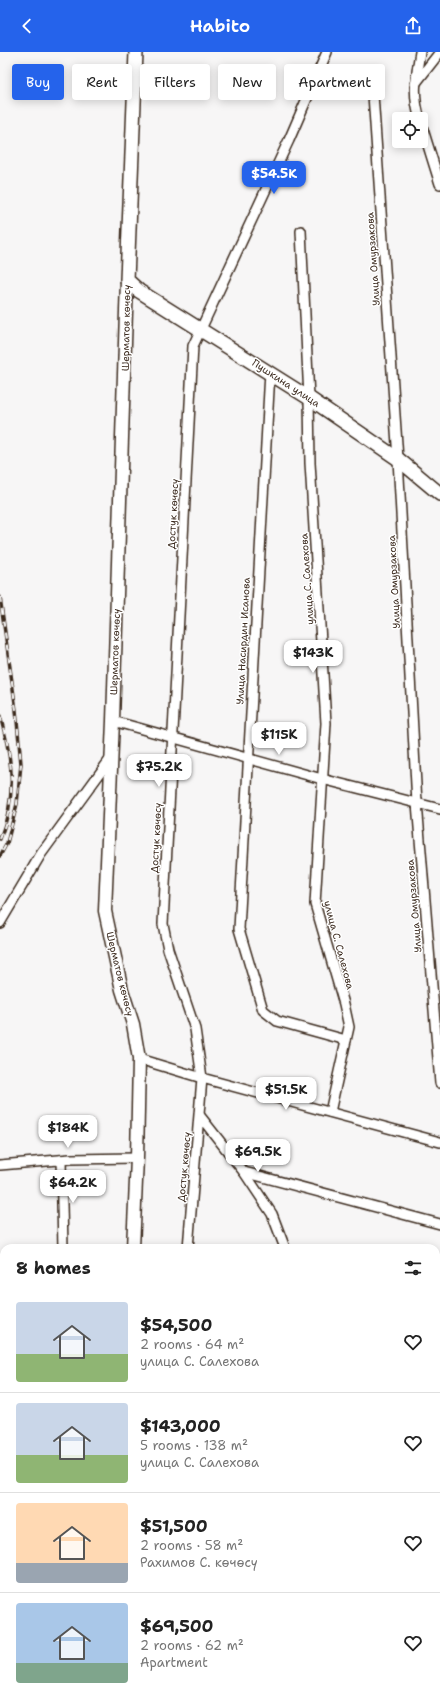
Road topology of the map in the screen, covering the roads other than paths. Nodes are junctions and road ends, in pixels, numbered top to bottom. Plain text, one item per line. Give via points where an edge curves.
1 (136, 52) edge
2 (327, 52) edge
3 (420, 52) edge
4 (440, 52) edge
5 (414, 85) junction
6 (373, 100) edge
7 (418, 112) edge
8 (428, 145) edge
9 (439, 177) edge
10 (301, 231) dead end
11 (127, 280) junction
12 (200, 328) junction
13 (270, 372) junction
14 (309, 398) junction
15 (398, 459) junction
16 (440, 494) edge
17 (113, 720) junction
18 (173, 736) junction
19 (248, 757) junction
20 (111, 758) junction
21 (322, 779) junction
22 (417, 803) junction
23 (440, 809) edge
24 (0, 923) edge
25 (346, 1040) junction
26 (139, 1059) junction
27 (202, 1078) junction
28 (440, 1083) edge
29 (330, 1112) junction
30 (200, 1116) junction
31 (440, 1142) edge
32 (138, 1158) junction
33 (61, 1160) junction
34 (0, 1165) edge
35 (244, 1172) junction
36 (440, 1224) edge
37 (63, 1244) edge
38 (134, 1244) edge
39 (188, 1244) edge
40 (283, 1244) edge

1 - 11 highway, Шерматов көчөсү
2 - 12 street, Достук көчөсү via 289,140
3 - 5 street
4 - 5 street
5 - 7 street
6 - 15 street, Улица Омурзакова
8 - 9 street
10 - 14 street, улица С. Салехова
11 - 12 highway, Пушкина улица via 139,291
11 - 17 main road, Шерматов көчөсү
12 - 13 highway, Пушкина улица
12 - 18 street, Достук көчөсү via 193,346
13 - 14 highway, Пушкина улица
13 - 19 street, Улица Насирдин Исанова
14 - 15 highway, Пушкина улица
14 - 21 street, улица С. Салехова via 310,463 326,723
15 - 16 highway, Пушкина улица
15 - 22 street, Улица Омурзакова
17 - 18 street
17 - 20 main road, Шерматов көчөсү
18 - 19 street
18 - 27 street, Достук көчөсү via 163,924 168,949 196,1029
19 - 21 street
19 - 25 street, Улица Насирдин Исанова via 239,929 263,1010 277,1022
20 - 24 street via 41,854
20 - 26 main road, Шерматов көчөсү via 105,911
21 - 22 street
21 - 25 street, улица С. Салехова via 315,904 344,1004 349,1027
22 - 23 street
22 - 28 street, Улица Омурзакова
25 - 29 street, улица С. Салехова
26 - 27 street
26 - 32 main road, Шерматов көчөсү
27 - 29 street
27 - 30 street, Достук көчөсү
29 - 31 street
30 - 35 street
30 - 39 street, Достук көчөсү
32 - 33 street
32 - 38 main road, Шерматов көчөсү
33 - 34 street
33 - 37 street
35 - 36 street
35 - 40 street via 272,1214

